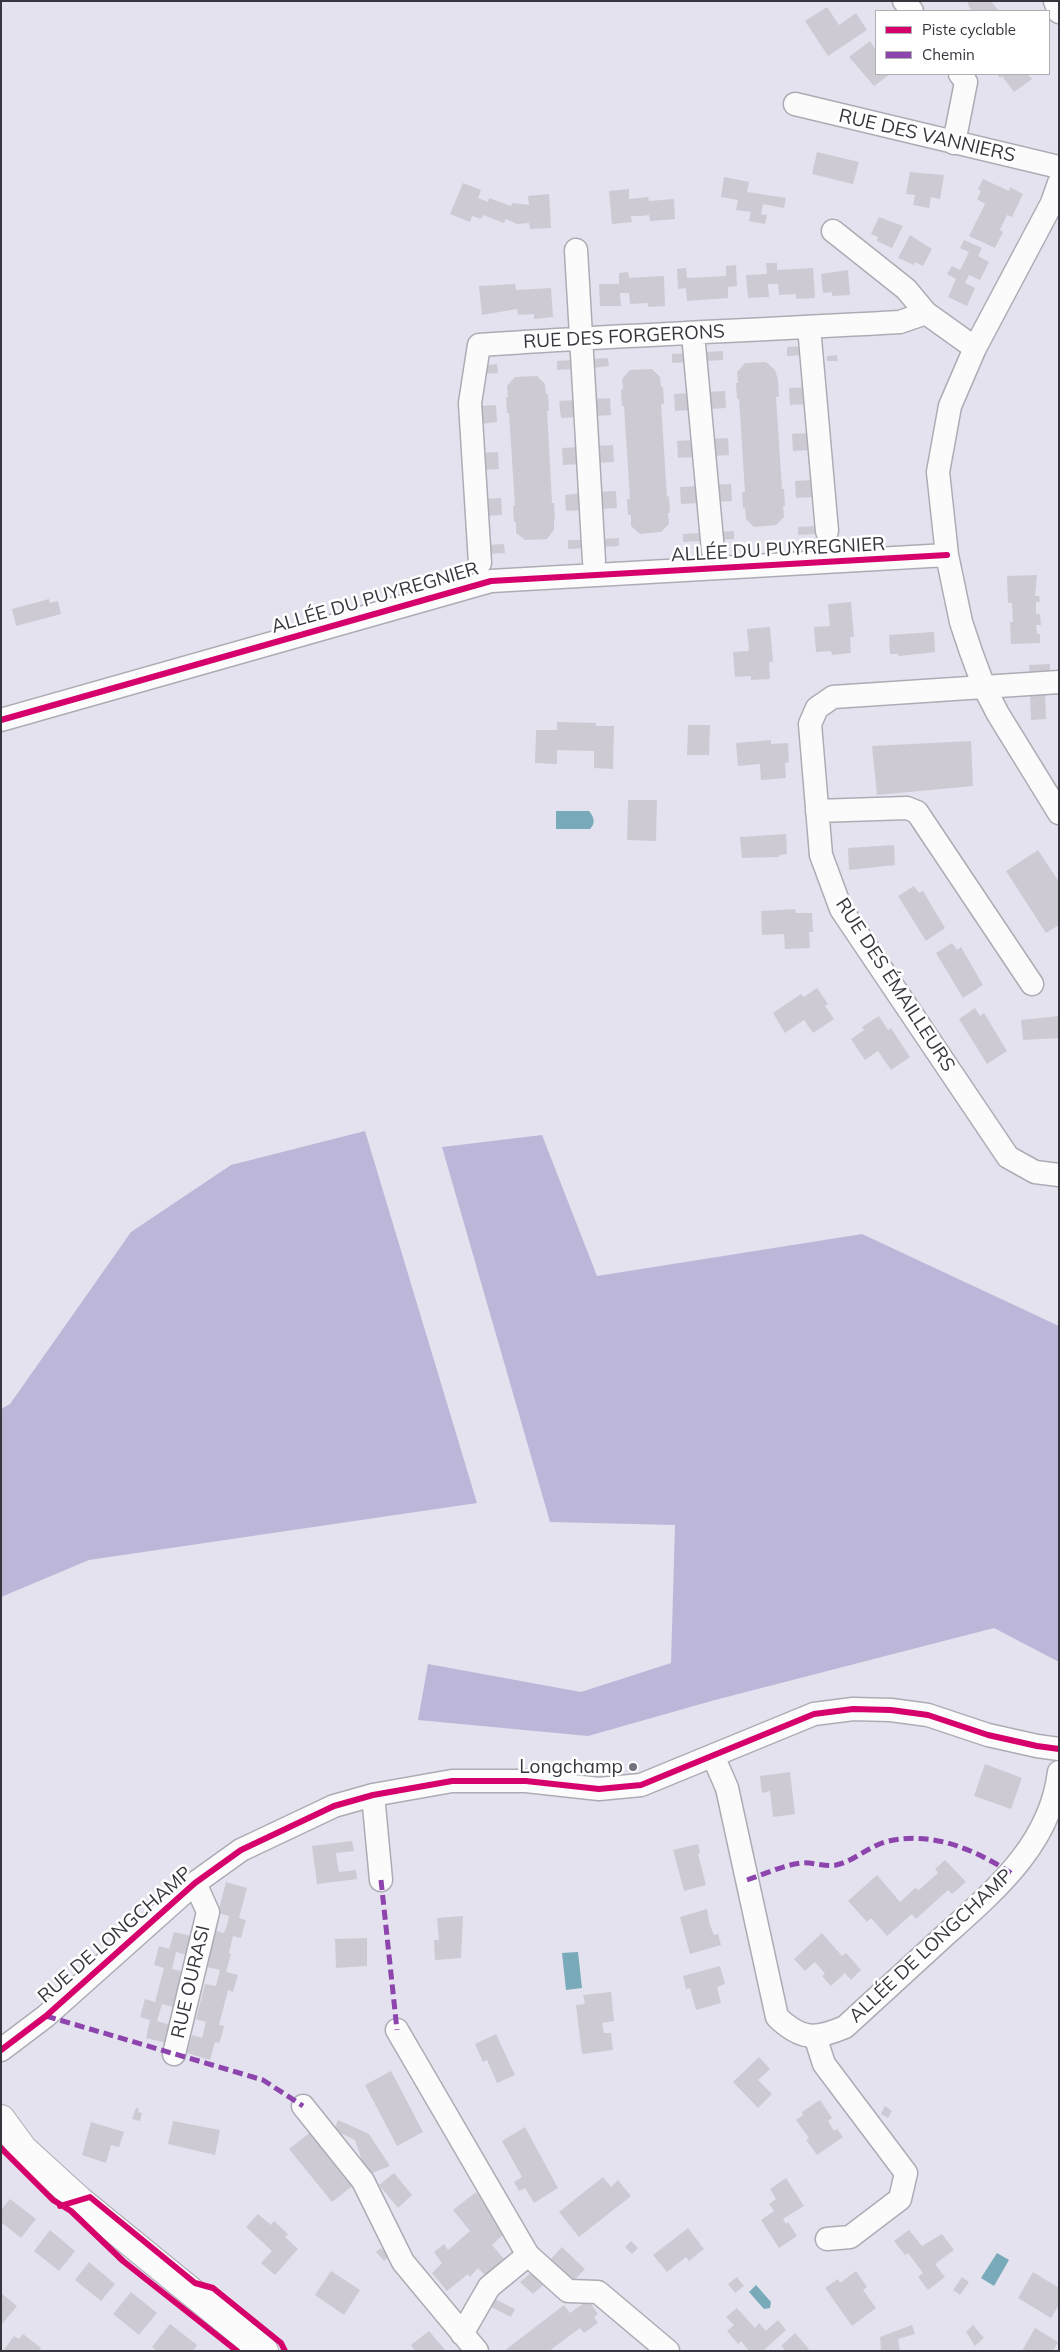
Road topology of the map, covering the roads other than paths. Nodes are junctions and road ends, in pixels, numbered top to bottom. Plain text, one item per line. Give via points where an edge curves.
1 (1055, 1) edge
2 (1059, 12) edge
3 (961, 75) edge
4 (795, 104) dead end
5 (954, 143) junction
6 (1059, 167) edge
7 (1059, 183) edge
8 (834, 231) dead end
9 (576, 250) dead end
10 (926, 313) junction
11 (809, 328) junction
12 (693, 334) junction
13 (580, 338) junction
14 (974, 348) junction
15 (827, 532) dead end
16 (713, 551) dead end
17 (947, 555) junction
18 (594, 561) dead end
19 (480, 563) dead end
20 (1059, 682) edge
21 (984, 688) junction
22 (1, 720) edge
23 (817, 811) junction
24 (1059, 813) edge
25 (1032, 984) dead end
26 (1059, 1175) edge
27 (1059, 1749) edge
28 (713, 1756) junction
29 (1059, 1772) edge
30 (373, 1795) junction
31 (381, 1880) dead end
32 (195, 1883) junction
33 (397, 2030) dead end
34 (816, 2036) junction
35 (1, 2050) edge
36 (174, 2054) dead end
37 (302, 2106) dead end
38 (1, 2119) edge
39 (827, 2239) dead end
40 (528, 2255) junction
41 (462, 2334) junction
42 (264, 2351) edge
43 (477, 2351) edge
44 (668, 2351) edge

1 - 2 street
3 - 5 street via 966,82
4 - 5 street, RUE DES VANNIERS
5 - 6 street, RUE DES VANNIERS
7 - 14 street via 1052,203
8 - 10 street via 906,289
9 - 13 street
10 - 11 street, RUE DES FORGERONS via 900,322
10 - 14 street
11 - 12 street, RUE DES FORGERONS
11 - 15 street
12 - 13 street, RUE DES FORGERONS
12 - 16 street
13 - 18 street
13 - 19 street, RUE DES FORGERONS via 479,345 470,403
14 - 17 street via 950,406 938,472
17 - 21 street via 961,622
17 - 22 street, ALLÉE DU PUYREGNIER via 491,581
20 - 21 street, RUE DES ÉMAILLEURS
21 - 23 street, RUE DES ÉMAILLEURS via 833,696 817,708 810,724
21 - 24 street
23 - 25 street via 907,808 917,812
23 - 26 street, RUE DES ÉMAILLEURS via 821,855 841,909 1008,1157 1035,1172
27 - 28 street, RUE DE LONGCHAMP via 988,1735 928,1715 853,1709 814,1714
28 - 30 street, RUE DE LONGCHAMP via 641,1785 599,1790 526,1781 452,1781
28 - 34 street, ALLÉE DE LONGCHAMP via 727,1788 778,2017 791,2030
29 - 34 street, ALLÉE DE LONGCHAMP via 1037,1839 1011,1873 845,2027 825,2036
30 - 31 street
30 - 32 street, RUE DE LONGCHAMP via 334,1806 278,1831 241,1850
32 - 35 street, RUE DE LONGCHAMP via 46,2016
32 - 36 street, RUE OURASI via 208,1912
33 - 40 street
34 - 39 street via 824,2064 906,2173 900,2198 850,2237
37 - 41 street via 363,2180 403,2262
38 - 42 main road via 23,2149 80,2201
40 - 41 street via 489,2287
40 - 44 street via 568,2291 598,2292
41 - 43 street

